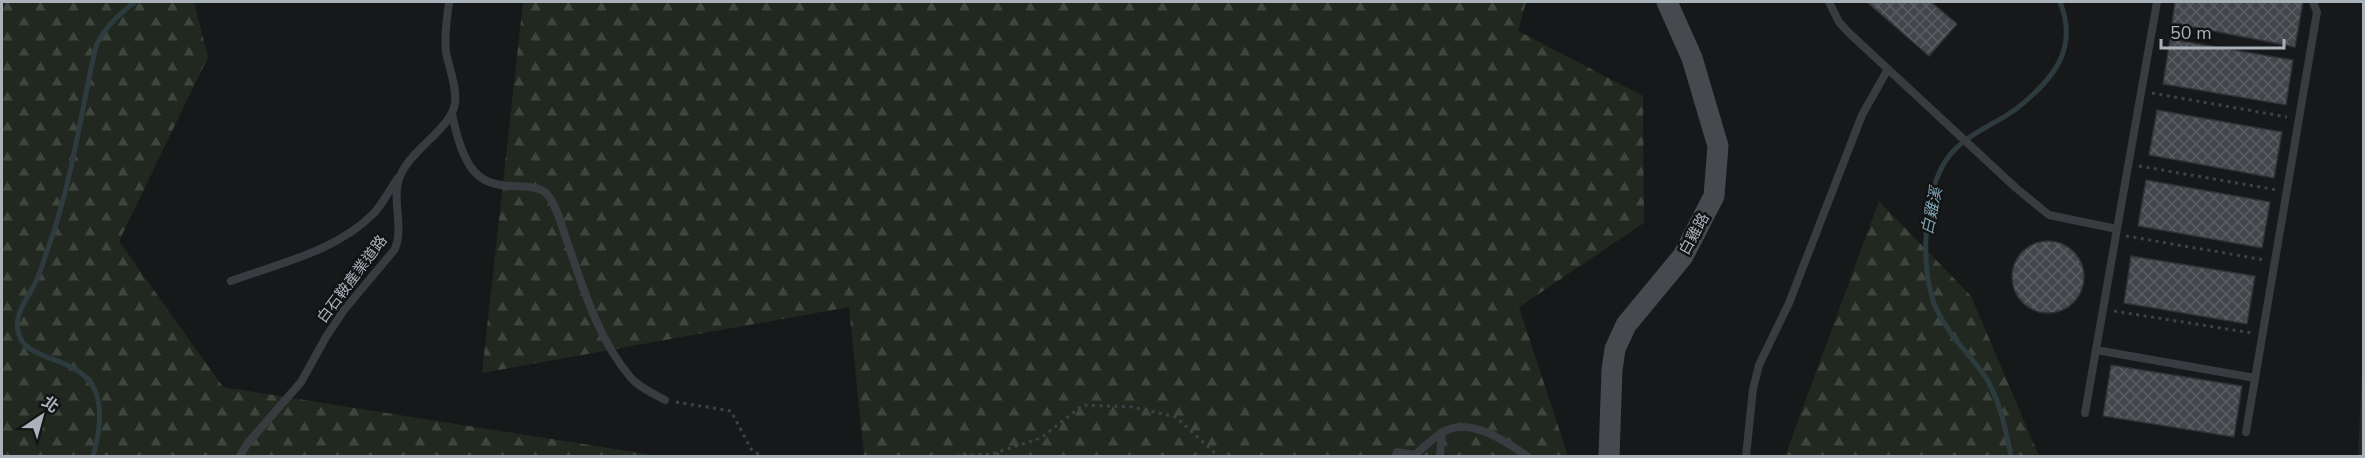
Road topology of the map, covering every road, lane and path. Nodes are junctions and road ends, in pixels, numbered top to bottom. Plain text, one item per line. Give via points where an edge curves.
1 (449, 2) edge
2 (1666, 2) edge
3 (1828, 2) edge
4 (2157, 2) edge
5 (2313, 2) edge
6 (1888, 69) junction
7 (2141, 91) junction
8 (452, 114) junction
9 (2299, 119) junction
10 (2128, 164) junction
11 (400, 174) junction
12 (2287, 192) junction
13 (2116, 232) junction
14 (2275, 262) junction
15 (231, 281) dead end
16 (2103, 310) junction
17 (2262, 335) junction
18 (2096, 350) junction
19 (2255, 378) junction
20 (665, 400) joint
21 (2085, 413) dead end
22 (1442, 432) junction
23 (2246, 432) dead end
24 (240, 456) edge
25 (761, 456) edge
26 (956, 456) edge
27 (1218, 456) edge
28 (1397, 456) edge
29 (1440, 456) edge
30 (1527, 456) edge
31 (1609, 456) edge
32 (1746, 456) edge

1 - 8 lane via 446,50 455,102
2 - 31 street, 白雞路 via 1692,58 1718,146 1714,196 1683,256 1626,325 1615,349
3 - 6 lane via 1839,22
4 - 7 lane
5 - 9 lane via 2317,12
6 - 13 lane via 2049,215
6 - 32 lane via 1862,115 1789,303 1759,364
7 - 9 path
7 - 10 lane
8 - 11 lane
8 - 20 lane via 459,144 478,175 491,184 546,191 610,349 632,379
9 - 12 lane
10 - 12 path
10 - 13 lane
11 - 15 lane via 376,211 355,230 323,248
11 - 24 lane, 白石鞍產業道路 via 396,203 399,238 395,249 344,310 301,382
12 - 14 lane
13 - 14 path
13 - 16 lane
14 - 17 lane
16 - 17 path
16 - 18 lane
17 - 19 lane
18 - 19 lane
18 - 21 lane
19 - 23 lane
20 - 25 path via 731,411 750,449
22 - 28 lane via 1415,454 1397,452
22 - 29 lane
22 - 30 lane via 1460,428 1489,433
26 - 27 path via 992,454 1041,438 1083,405 1132,408 1176,417

